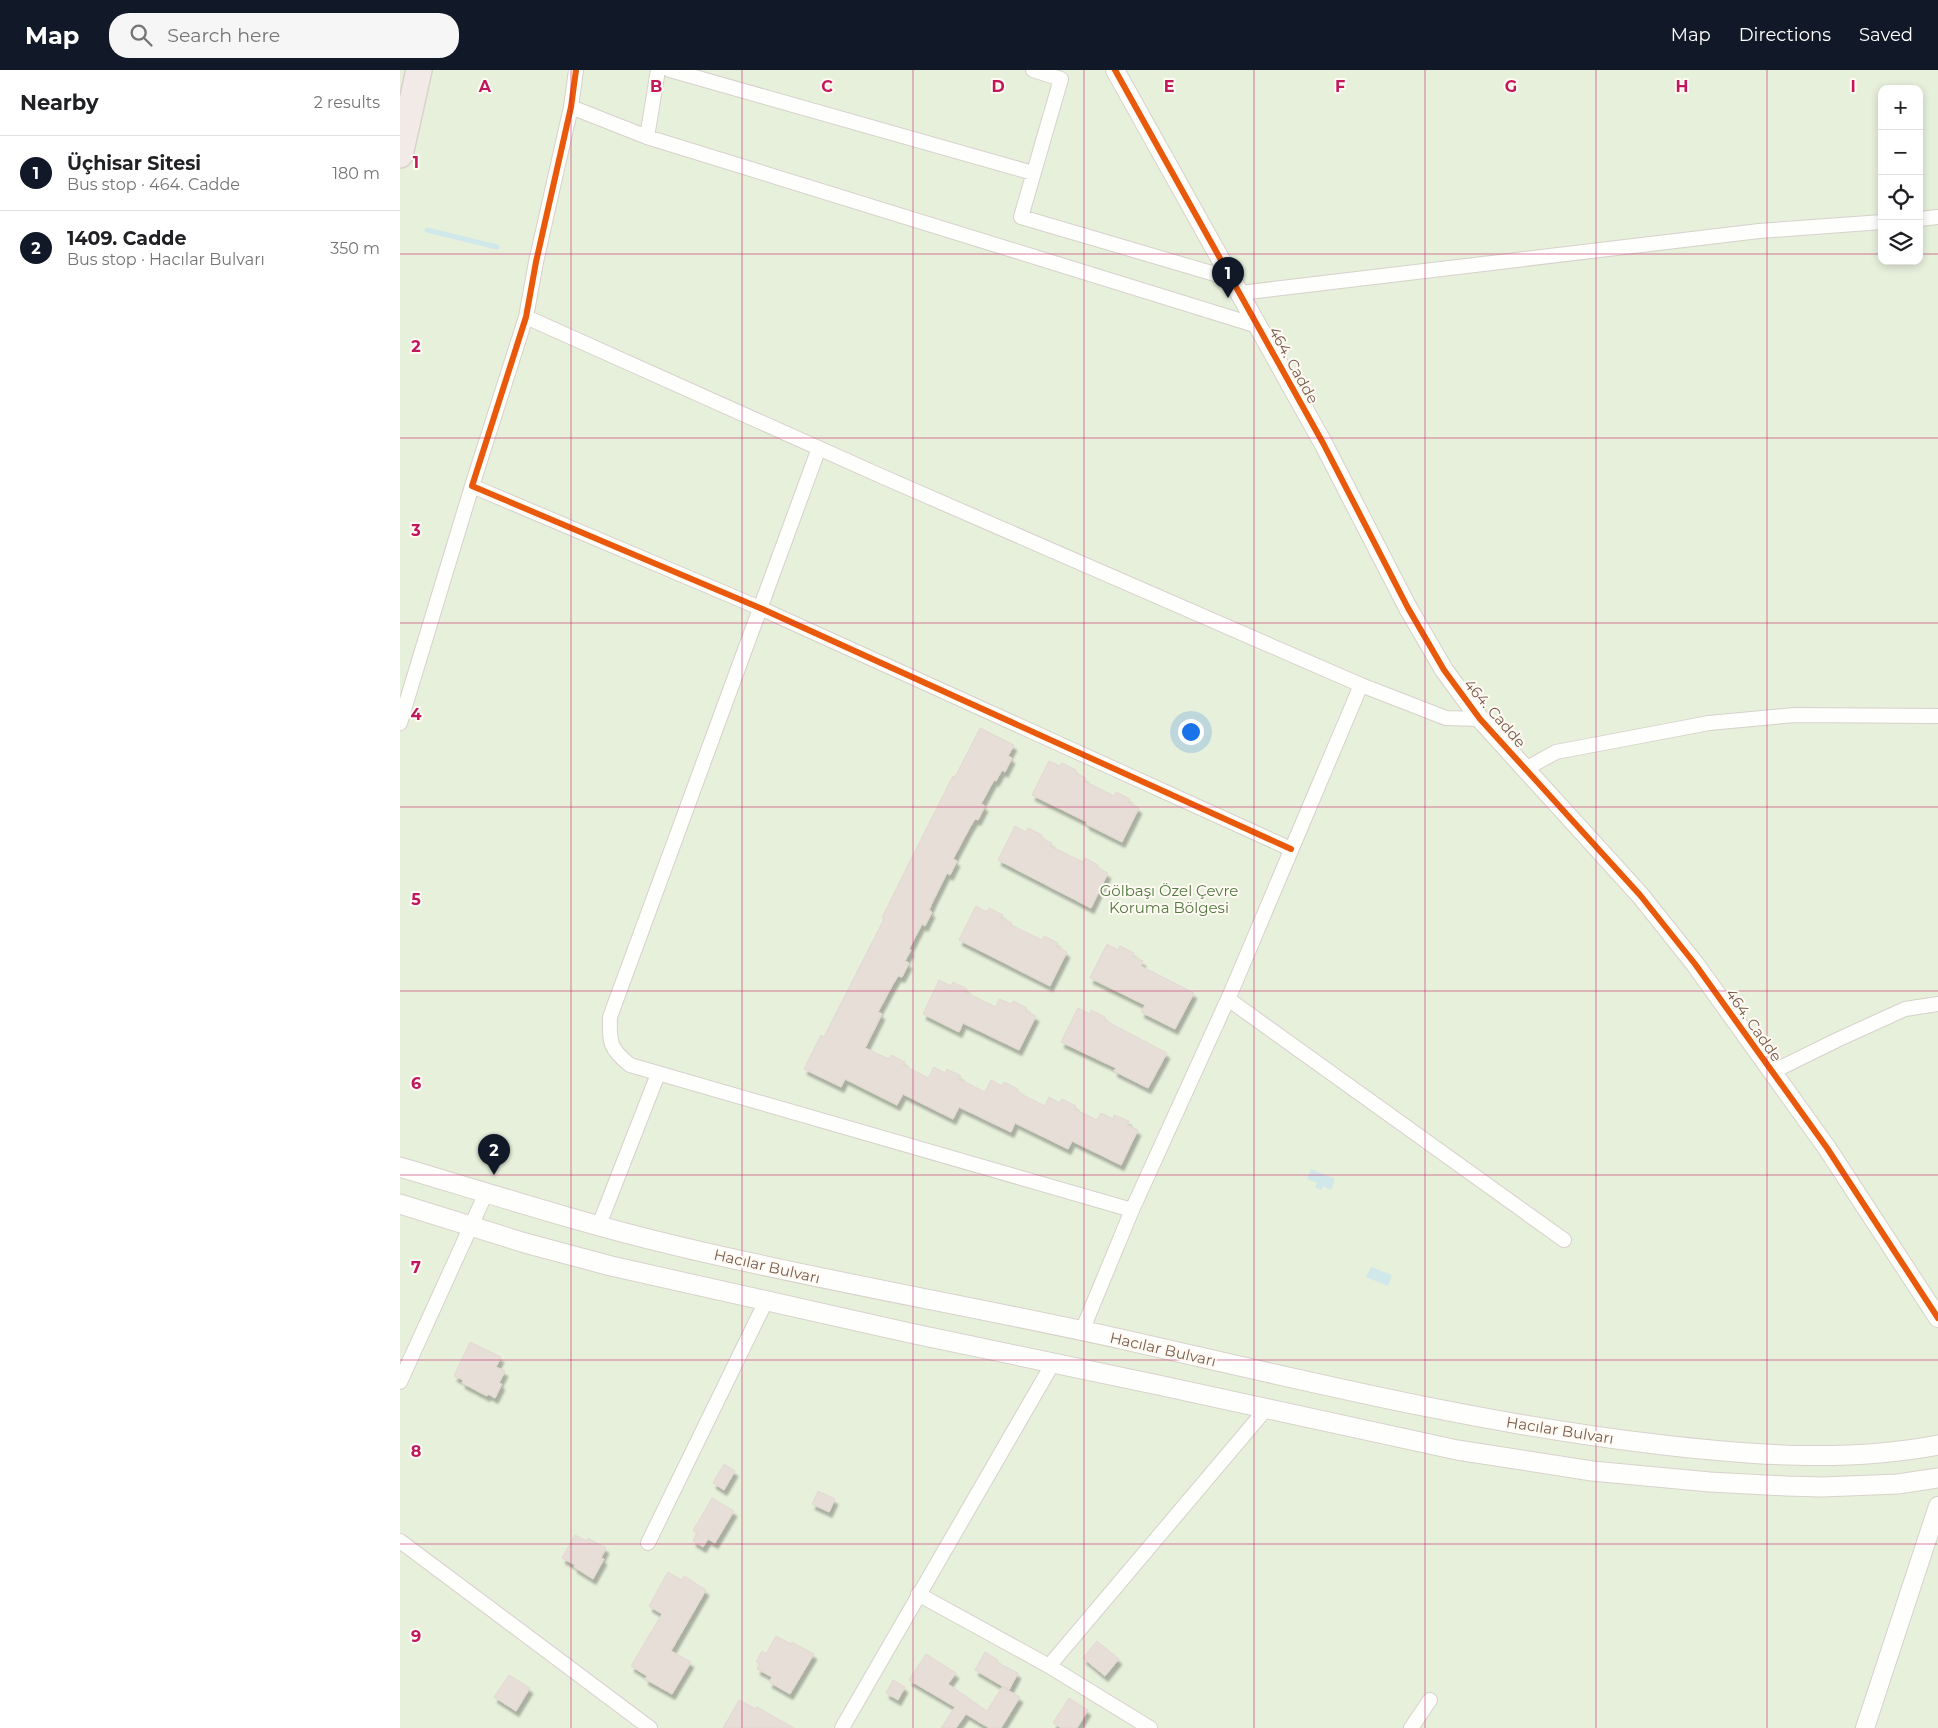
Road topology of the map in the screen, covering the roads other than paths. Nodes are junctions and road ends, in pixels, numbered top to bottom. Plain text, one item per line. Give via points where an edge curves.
1 (419, 70) edge
2 (576, 70) edge
3 (658, 70) edge
4 (670, 70) edge
5 (1034, 70) edge
6 (1115, 70) edge
7 (571, 107) junction
8 (647, 136) junction
9 (400, 155) edge
10 (1033, 172) junction
11 (1938, 217) edge
12 (1923, 219) edge
13 (1878, 222) edge
14 (1236, 286) junction
15 (526, 317) junction
16 (1258, 326) junction
17 (819, 448) junction
18 (472, 486) junction
19 (760, 608) junction
20 (1361, 685) junction
21 (1938, 716) edge
22 (1480, 719) junction
23 (400, 723) edge
24 (1527, 768) junction
25 (1291, 849) junction
26 (1228, 999) junction
27 (1938, 1004) edge
28 (1772, 1072) junction
29 (658, 1074) junction
30 (400, 1167) edge
31 (486, 1193) junction
32 (400, 1204) edge
33 (1132, 1210) junction
34 (599, 1225) junction
35 (472, 1226) junction
36 (1564, 1240) dead end
37 (766, 1301) junction
38 (1938, 1318) edge
39 (1082, 1331) junction
40 (1053, 1363) junction
41 (400, 1382) edge
42 (1266, 1409) junction
43 (1938, 1445) edge
44 (1938, 1478) edge
45 (1938, 1506) edge
46 (400, 1541) edge
47 (648, 1542) dead end
48 (918, 1594) junction
49 (1049, 1666) junction
50 (1430, 1700) dead end
51 (650, 1728) edge
52 (842, 1728) edge
53 (1150, 1728) edge
54 (1411, 1728) edge
55 (1865, 1728) edge

1 - 9 highway
2 - 7 street
3 - 8 street
4 - 10 street
5 - 10 street via 1061,79
6 - 14 street, 464. Cadde
7 - 8 street
7 - 15 street
8 - 16 street
10 - 14 street via 1022,217
11 - 12 street
13 - 14 street via 1759,231
14 - 16 street, 464. Cadde
15 - 17 street
15 - 18 street
16 - 22 street, 464. Cadde via 1428,644
17 - 19 street
17 - 20 street
18 - 19 street
18 - 23 street
19 - 25 street
19 - 29 street via 610,1017 610,1039 618,1056 630,1065
20 - 22 street via 1446,718
20 - 25 street
21 - 24 street via 1795,715 1709,723 1556,752
22 - 24 street, 464. Cadde
24 - 28 street, 464. Cadde via 1640,895 1695,964
25 - 26 street
26 - 33 street
26 - 36 street
27 - 28 street via 1905,1010
28 - 38 street, 464. Cadde via 1827,1148
29 - 33 street
29 - 34 street
30 - 31 main road, Hacılar Bulvarı
31 - 34 main road, Hacılar Bulvarı
31 - 35 street
32 - 35 main road
33 - 39 street
34 - 39 main road, Hacılar Bulvarı via 803,1274
35 - 37 main road via 611,1266
35 - 41 street
37 - 40 main road
37 - 47 street
39 - 43 main road, Hacılar Bulvarı via 1419,1406 1613,1439 1781,1455 1877,1453
40 - 42 main road
40 - 48 street
42 - 44 main road via 1457,1450 1592,1471 1710,1482 1822,1487 1898,1484
42 - 49 street
45 - 55 street
46 - 51 street
48 - 49 street
48 - 52 street
49 - 53 street
50 - 54 street

